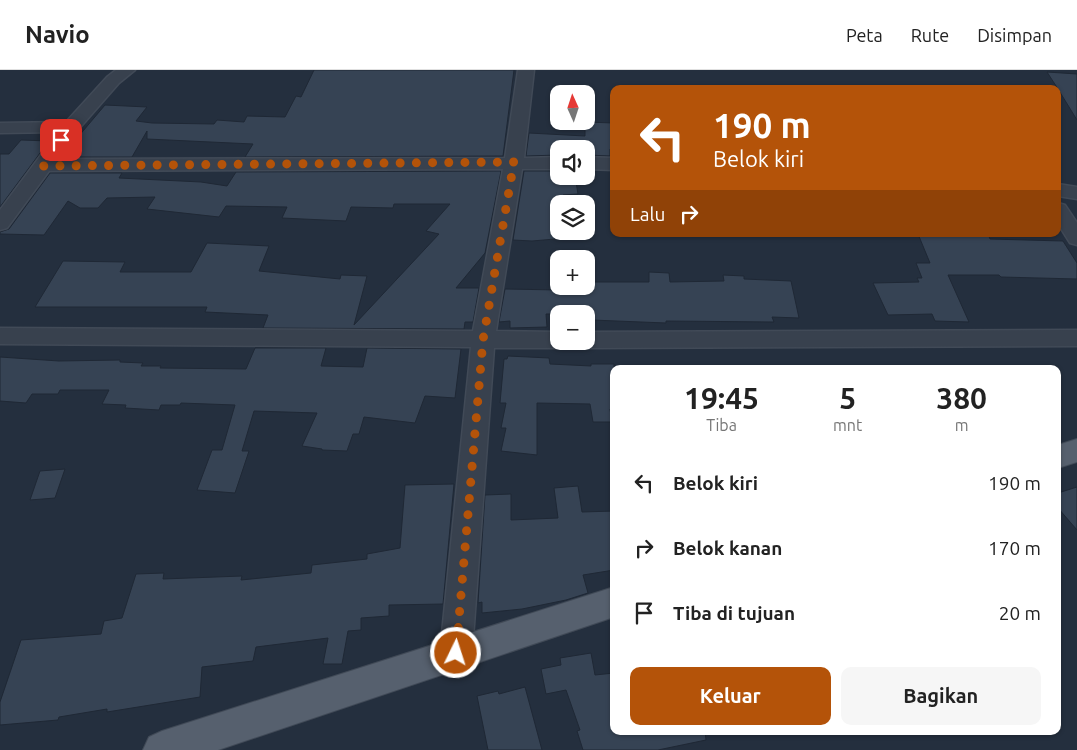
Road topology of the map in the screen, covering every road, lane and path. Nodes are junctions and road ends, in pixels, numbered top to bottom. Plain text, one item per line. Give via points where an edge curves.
1 (127, 70) edge
2 (526, 70) edge
3 (70, 127) junction
4 (0, 128) edge
5 (514, 162) junction
6 (550, 163) edge
7 (595, 163) edge
8 (610, 164) edge
9 (43, 166) junction
10 (1061, 190) edge
11 (1077, 193) edge
12 (1061, 214) edge
13 (0, 224) edge
14 (1077, 239) edge
15 (0, 336) edge
16 (1077, 338) edge
17 (483, 340) junction
18 (550, 340) edge
19 (595, 340) edge
20 (1077, 450) edge
21 (1061, 456) edge
22 (610, 603) edge
23 (456, 653) junction
24 (162, 750) edge

1 - 3 street via 113,80
2 - 5 street
3 - 4 street
3 - 9 street
5 - 6 street
5 - 9 street
5 - 17 street
7 - 8 street
9 - 13 street
10 - 11 street
12 - 14 street
15 - 17 street
16 - 19 street
17 - 18 street
17 - 23 street
20 - 21 main road
22 - 23 main road
23 - 24 main road

